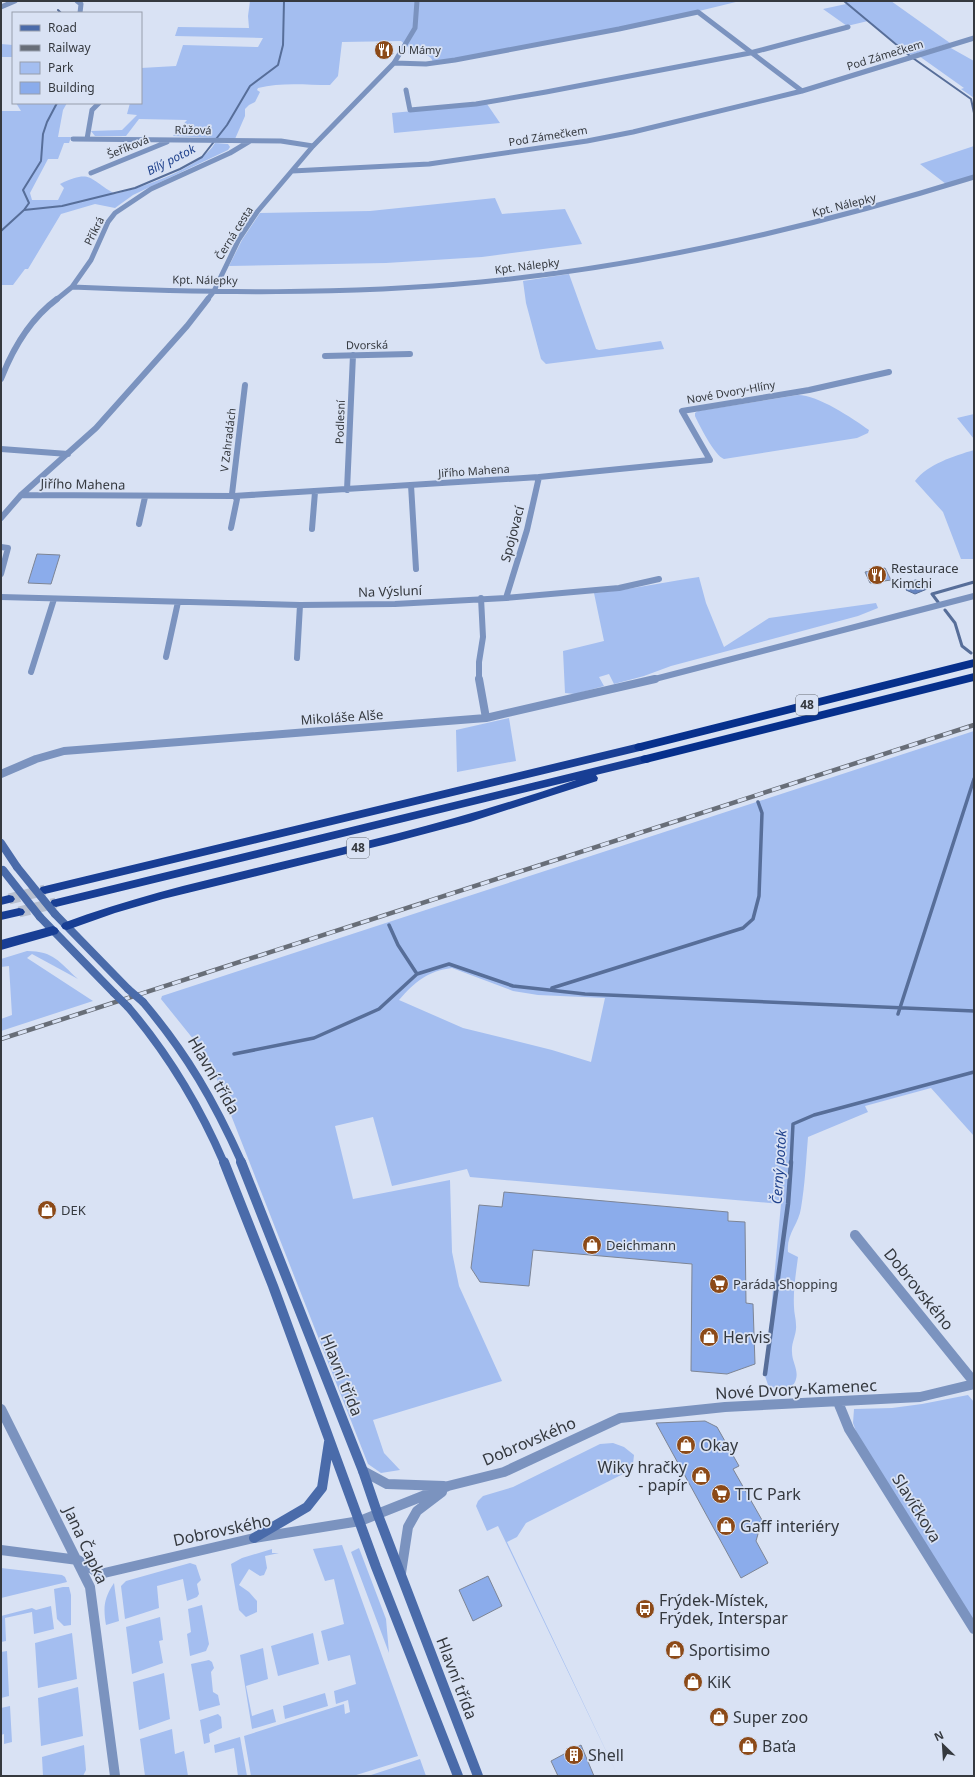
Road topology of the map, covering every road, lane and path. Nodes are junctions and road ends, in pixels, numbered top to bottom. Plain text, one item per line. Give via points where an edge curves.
1 (15, 1) edge
2 (77, 1) edge
3 (417, 1) edge
4 (1, 7) edge
5 (80, 12) edge
6 (848, 27) dead end
7 (974, 38) edge
8 (750, 53) junction
9 (394, 63) junction
10 (406, 90) dead end
11 (802, 91) junction
12 (97, 104) edge
13 (73, 139) dead end
14 (87, 139) junction
15 (172, 140) junction
16 (250, 141) junction
17 (313, 146) junction
18 (292, 171) junction
19 (91, 173) dead end
20 (974, 177) edge
21 (72, 286) junction
22 (214, 291) junction
23 (410, 354) dead end
24 (353, 355) junction
25 (325, 356) dead end
26 (889, 372) dead end
27 (1, 378) edge
28 (245, 386) dead end
29 (1, 448) edge
30 (68, 454) junction
31 (538, 477) junction
32 (411, 485) junction
33 (347, 490) junction
34 (315, 492) junction
35 (21, 495) junction
36 (145, 496) junction
37 (234, 496) junction
38 (1, 518) edge
39 (139, 524) dead end
40 (231, 528) dead end
41 (312, 529) dead end
42 (1, 547) edge
43 (416, 569) dead end
44 (1, 574) edge
45 (659, 579) dead end
46 (974, 596) edge
47 (1, 597) edge
48 (481, 598) junction
49 (506, 598) junction
50 (54, 599) junction
51 (178, 602) junction
52 (300, 605) junction
53 (166, 657) dead end
54 (297, 658) dead end
55 (974, 663) edge
56 (31, 672) dead end
57 (974, 677) edge
58 (486, 718) junction
59 (640, 747) joint
60 (646, 759) junction
61 (1, 774) edge
62 (1, 843) edge
63 (2, 868) edge
64 (46, 890) tunnel mouth
65 (56, 908) junction
66 (19, 912) tunnel mouth
67 (1, 916) edge
68 (67, 926) junction
69 (53, 931) junction
70 (1, 945) edge
71 (855, 1235) dead end
72 (974, 1383) edge
73 (838, 1402) junction
74 (1, 1409) edge
75 (620, 1418) joint
76 (329, 1441) junction
77 (363, 1471) junction
78 (448, 1486) junction
79 (378, 1515) junction
80 (360, 1522) junction
81 (254, 1538) junction
82 (1, 1550) edge
83 (72, 1560) junction
84 (401, 1575) junction
85 (974, 1630) edge
86 (115, 1776) edge
87 (458, 1776) edge
88 (478, 1776) edge

1 - 4 street
2 - 5 street via 81,4
3 - 9 street, Černá cesta via 415,28
6 - 8 street
7 - 11 street, Pod Zámečkem
8 - 9 street via 698,12 455,60 426,64
8 - 10 street via 476,104 410,110
8 - 11 street
9 - 17 street, Černá cesta
11 - 18 street, Pod Zámečkem via 633,132 501,154 429,164
12 - 14 street via 92,110
13 - 14 street, Růžová
14 - 15 street, Růžová
15 - 16 street, Růžová
15 - 19 street, Šeříková
16 - 17 street, Růžová via 291,142
16 - 21 street, Příkrá via 230,153 151,189 115,213 108,222 91,260
17 - 18 street, Černá cesta
18 - 22 street, Černá cesta via 257,212 239,239
20 - 22 street, Kpt. Nálepky via 818,222 628,262 480,282 367,290
21 - 22 street, Kpt. Nálepky
21 - 27 street, Příkrá via 28,328 11,354
22 - 30 street, Černá cesta via 187,326 96,428
23 - 24 street, Dvorská
24 - 25 street, Dvorská
24 - 33 street, Podlesní
26 - 31 street, Nové Dvory-Hlíny via 809,390 682,411 710,460
28 - 37 street, V Zahradách via 232,494
29 - 30 street
30 - 35 street, Černá cesta
31 - 32 street, Jiřího Mahena
31 - 49 street, Spojovací via 527,530
32 - 33 street, Jiřího Mahena
32 - 43 street
33 - 34 street, Jiřího Mahena
34 - 37 street, Jiřího Mahena
34 - 41 street
35 - 36 street, Jiřího Mahena
35 - 38 street, Černá cesta
36 - 37 street, Jiřího Mahena
36 - 39 street
37 - 40 street via 237,499
42 - 44 street via 8,548
45 - 49 street, Na Výsluní via 619,588
46 - 58 street, Mikoláše Alše via 685,672
47 - 50 street, Na Výsluní
48 - 49 street, Na Výsluní
48 - 52 street, Na Výsluní via 395,604
48 - 58 street via 483,637 478,662 479,684
50 - 51 street, Na Výsluní
50 - 56 street
51 - 52 street, Na Výsluní
51 - 53 street
52 - 54 street
55 - 59 highway, 48
57 - 60 highway, 48
58 - 61 street, Mikoláše Alše via 64,751 36,759
59 - 64 highway, 48
60 - 65 highway, 48
60 - 68 highway, 48 via 568,788 482,815 122,905
62 - 65 main road, bridge via 17,867
63 - 69 main road, bridge
65 - 68 main road
66 - 67 highway
68 - 69 main road, 48
68 - 77 main road, Hlavní třída, bridge via 163,1024 180,1046 211,1097 257,1201
69 - 70 highway, 48
69 - 76 main road, Hlavní třída, bridge via 150,1030 196,1102 244,1212
71 - 72 street, Dobrovského
72 - 73 street, Nové Dvory-Kamenec via 920,1397
73 - 75 street, Nové Dvory-Kamenec via 725,1407
73 - 85 street, Slavíčkova via 849,1429
74 - 83 street, Jana Čapka
75 - 78 street, Dobrovského via 504,1472
76 - 80 main road, Hlavní třída
76 - 81 main road via 322,1488 307,1507
77 - 78 street, Dobrovského via 387,1484
77 - 79 main road, Hlavní třída
78 - 79 street, Dobrovského
78 - 84 street via 418,1511 408,1527
79 - 80 street, Dobrovského
79 - 84 main road, Hlavní třída
80 - 81 street, Dobrovského
80 - 87 main road, Hlavní třída
81 - 83 street, Dobrovského via 100,1574
82 - 83 street, Dobrovského
83 - 86 street, Jana Čapka via 90,1587
84 - 88 main road, Hlavní třída

